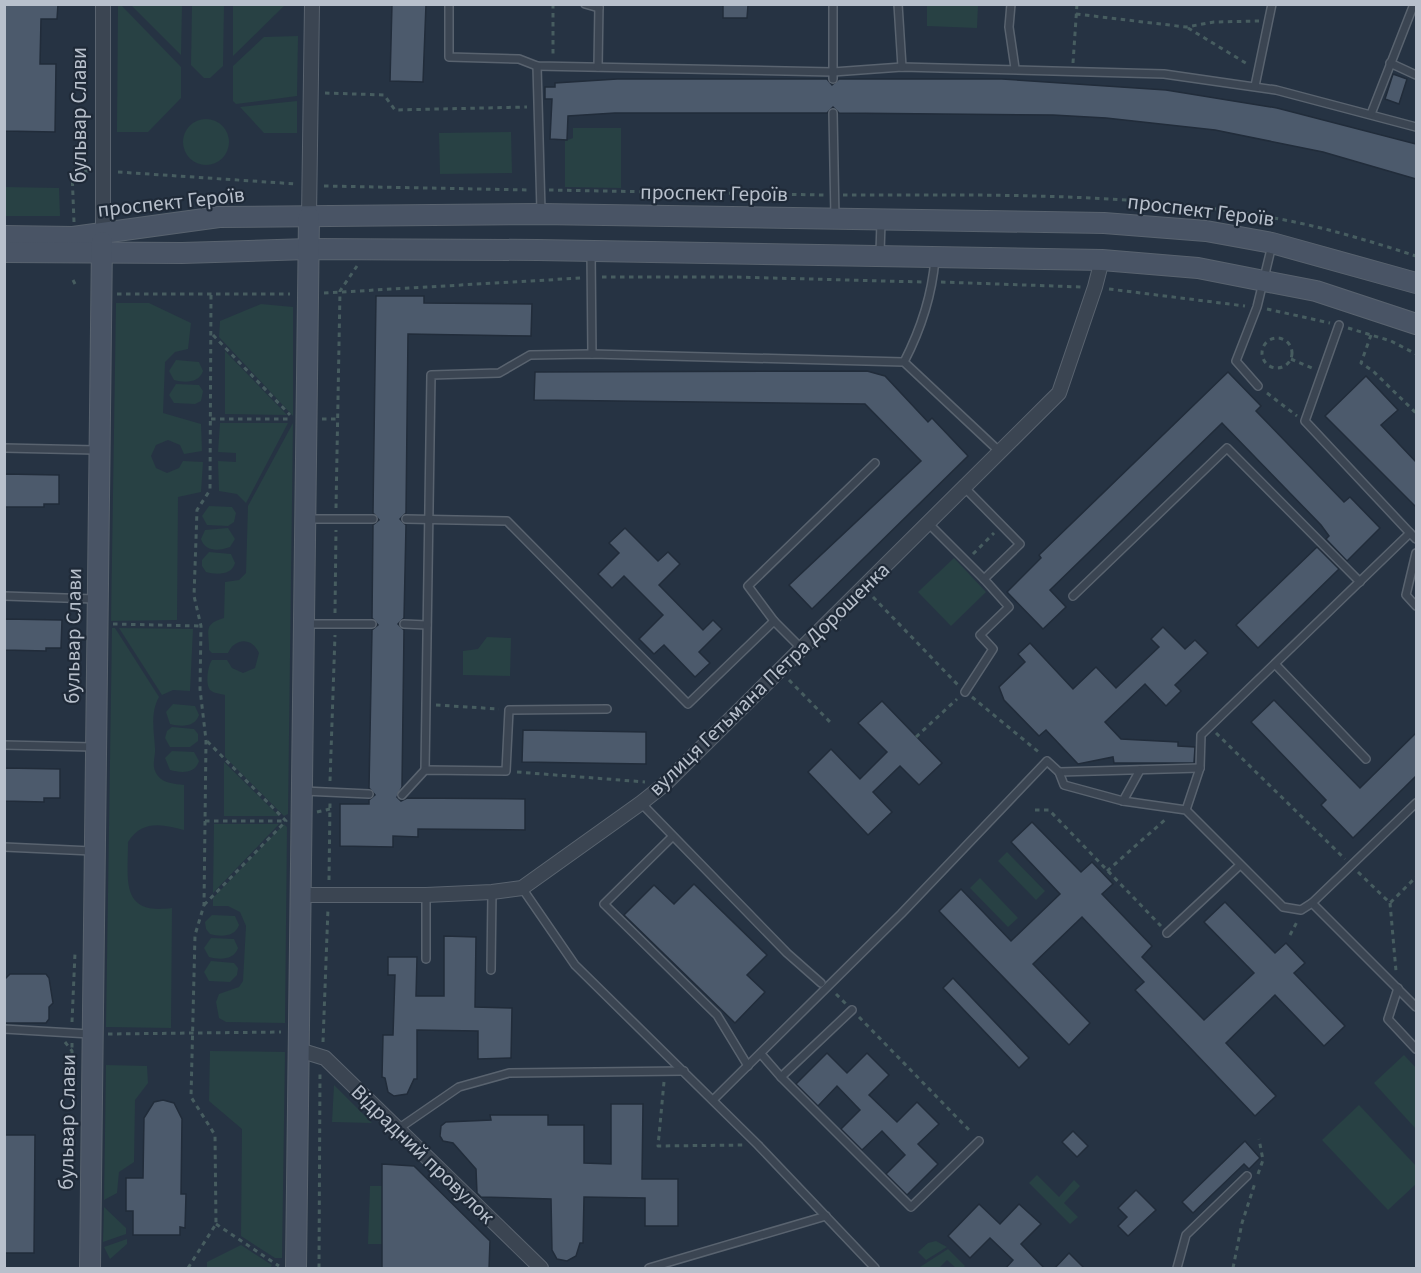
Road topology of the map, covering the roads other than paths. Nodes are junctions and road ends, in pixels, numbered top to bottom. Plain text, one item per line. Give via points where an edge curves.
1 (103, 4) edge
2 (312, 4) edge
3 (449, 4) edge
4 (585, 4) edge
5 (832, 4) edge
6 (898, 4) edge
7 (1011, 4) edge
8 (1272, 4) edge
9 (1414, 4) edge
10 (599, 6) edge
11 (1390, 63) junction
12 (537, 66) junction
13 (902, 67) junction
14 (598, 68) junction
15 (1015, 68) junction
16 (833, 75) junction
17 (1416, 75) edge
18 (1255, 86) junction
19 (833, 113) dead end
20 (1371, 114) junction
21 (1416, 127) edge
22 (541, 214) junction
23 (309, 217) junction
24 (835, 219) junction
25 (881, 219) junction
26 (4, 236) edge
27 (102, 243) junction
28 (1272, 243) junction
29 (308, 249) junction
30 (591, 251) junction
31 (4, 252) edge
32 (880, 256) junction
33 (935, 258) junction
34 (1102, 260) junction
35 (1264, 281) junction
36 (1416, 283) edge
37 (1416, 324) edge
38 (1339, 325) road end
39 (592, 354) junction
40 (904, 362) junction
41 (1258, 386) road end
42 (4, 448) edge
43 (99, 450) junction
44 (1000, 452) junction
45 (875, 463) dead end
46 (964, 487) junction
47 (429, 518) junction
48 (305, 519) junction
49 (373, 519) dead end
50 (406, 519) dead end
51 (928, 523) junction
52 (1410, 533) junction
53 (1416, 539) edge
54 (1416, 554) edge
55 (984, 579) junction
56 (1360, 582) junction
57 (4, 596) edge
58 (1073, 596) dead end
59 (97, 599) junction
60 (1416, 606) edge
61 (774, 621) junction
62 (304, 624) junction
63 (372, 624) dead end
64 (404, 624) dead end
65 (428, 625) junction
66 (801, 648) junction
67 (1275, 664) junction
68 (965, 692) road end
69 (607, 708) dead end
70 (4, 745) edge
71 (96, 747) junction
72 (1366, 759) dead end
73 (1200, 768) junction
74 (425, 770) junction
75 (1140, 770) junction
76 (1059, 772) junction
77 (302, 791) junction
78 (369, 794) dead end
79 (402, 795) dead end
80 (1123, 801) junction
81 (641, 803) junction
82 (1416, 803) edge
83 (1186, 810) junction
84 (672, 837) junction
85 (4, 847) edge
86 (94, 851) junction
87 (1240, 865) junction
88 (522, 888) junction
89 (492, 892) junction
90 (300, 895) junction
91 (426, 895) junction
92 (1312, 903) junction
93 (1167, 933) road end
94 (426, 959) dead end
95 (491, 970) dead end
96 (825, 984) junction
97 (1398, 988) junction
98 (1416, 1007) edge
99 (852, 1010) road end
100 (4, 1029) edge
101 (92, 1034) junction
102 (299, 1041) junction
103 (1416, 1049) edge
104 (761, 1054) junction
105 (748, 1066) junction
106 (684, 1071) junction
107 (781, 1077) junction
108 (712, 1100) junction
109 (398, 1129) junction
110 (979, 1141) road end
111 (1247, 1176) dead end
112 (826, 1216) junction
113 (90, 1269) edge
114 (296, 1269) edge
115 (541, 1269) edge
116 (649, 1269) edge
117 (875, 1269) edge
118 (1177, 1269) edge

1 - 27 street, бульвар Слави
2 - 23 street
3 - 12 lane via 449,57 519,59
4 - 10 lane
5 - 16 lane
6 - 13 lane
7 - 15 lane via 1009,27
8 - 18 lane
9 - 11 lane
10 - 14 lane
11 - 17 lane
11 - 20 lane
12 - 14 lane
12 - 22 lane
13 - 15 lane
13 - 16 lane
14 - 16 lane
15 - 18 lane via 1164,74
18 - 20 lane
19 - 24 lane
20 - 21 lane
22 - 23 main road, проспект Героїв
22 - 24 main road, проспект Героїв
23 - 27 main road, проспект Героїв via 219,217
23 - 29 main road
24 - 25 main road, проспект Героїв
25 - 28 main road, проспект Героїв via 1104,223 1206,231
25 - 32 lane
26 - 27 main road, проспект Героїв via 73,237
27 - 29 main road, проспект Героїв via 182,253
27 - 31 main road, проспект Героїв
27 - 43 main road, бульвар Слави
28 - 35 lane
28 - 36 main road, проспект Героїв
29 - 30 main road, проспект Героїв
29 - 48 main road
30 - 32 main road, проспект Героїв
30 - 39 lane
32 - 33 main road, проспект Героїв
33 - 34 main road, проспект Героїв
33 - 40 lane via 933,282
34 - 35 main road, проспект Героїв via 1198,268
34 - 44 street, вулиця Гетьмана Петра Дорошенка via 1059,393
35 - 37 main road, проспект Героїв via 1316,291
35 - 41 lane via 1236,361
38 - 52 lane via 1305,421
39 - 40 lane
39 - 47 lane via 530,355 499,373 431,375
40 - 44 lane
42 - 43 lane
43 - 59 main road, бульвар Слави
44 - 46 street, вулиця Гетьмана Петра Дорошенка
45 - 61 lane via 748,585
46 - 51 street, вулиця Гетьмана Петра Дорошенка
46 - 55 lane via 1020,544
47 - 50 lane
47 - 61 lane via 507,522 688,704
47 - 65 lane
48 - 49 lane
48 - 62 main road
51 - 55 lane
51 - 66 street, вулиця Гетьмана Петра Дорошенка
52 - 53 lane
52 - 56 lane
54 - 60 lane via 1406,596
55 - 68 lane via 1009,607 980,635 993,649
56 - 58 lane via 1227,448
56 - 67 lane
57 - 59 lane
59 - 71 main road, бульвар Слави
61 - 66 lane
62 - 63 lane
62 - 77 main road
64 - 65 lane
65 - 74 lane
66 - 81 street, вулиця Гетьмана Петра Дорошенка
67 - 72 lane
67 - 73 lane via 1201,735
69 - 74 lane via 509,710 506,771
70 - 71 lane
71 - 86 main road, бульвар Слави
73 - 75 lane
73 - 83 lane
74 - 79 lane
75 - 76 lane
75 - 80 lane
76 - 80 lane via 1064,785
76 - 96 lane via 1047,760
77 - 78 lane
77 - 90 main road via 293,818
80 - 83 lane
81 - 84 lane
81 - 88 street, вулиця Гетьмана Петра Дорошенка
82 - 92 lane
83 - 87 lane
84 - 96 lane via 787,953
84 - 105 lane via 603,904 717,1015
85 - 86 lane
86 - 101 main road, бульвар Слави
87 - 92 lane via 1283,907 1301,910
87 - 93 lane
88 - 89 street, вулиця Гетьмана Петра Дорошенка
88 - 106 lane via 575,964
89 - 91 street, вулиця Гетьмана Петра Дорошенка
89 - 95 lane
90 - 91 street, вулиця Гетьмана Петра Дорошенка
90 - 102 main road
91 - 94 lane
92 - 97 lane
96 - 104 lane
97 - 98 lane
97 - 103 lane via 1388,1019
99 - 107 lane
100 - 101 lane
101 - 113 main road, бульвар Слави
102 - 109 street, Відрадний провулок via 325,1058
102 - 114 main road
104 - 105 lane
104 - 107 lane
105 - 108 lane
106 - 108 lane
106 - 109 lane via 509,1073 459,1087
107 - 110 lane via 911,1208
108 - 112 lane
109 - 115 street, Відрадний провулок
111 - 118 lane via 1186,1235
112 - 116 lane
112 - 117 lane

